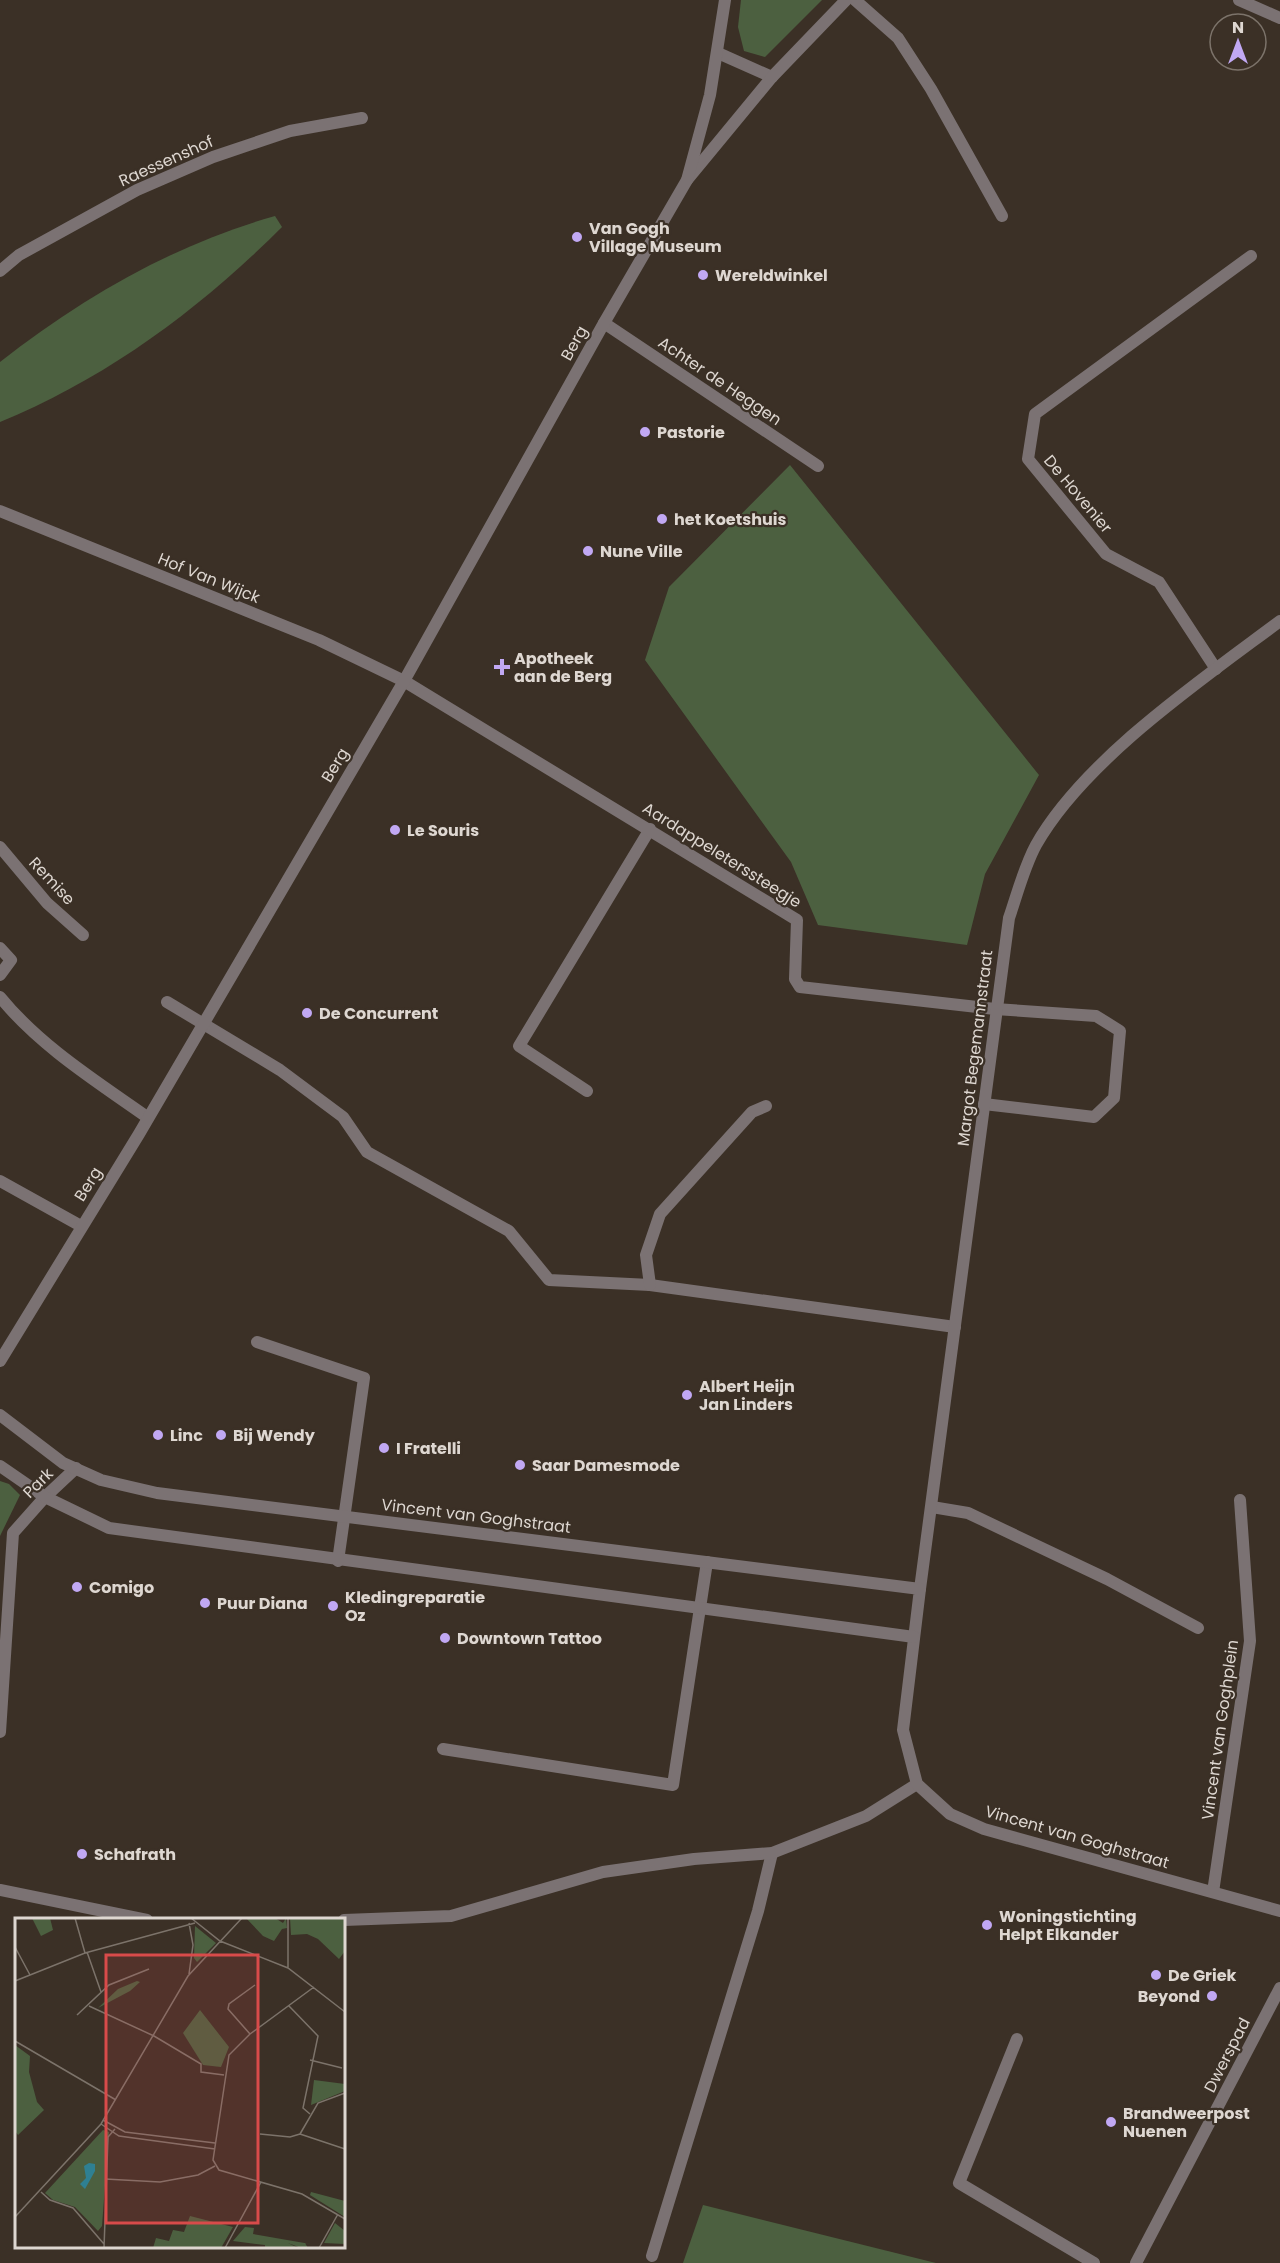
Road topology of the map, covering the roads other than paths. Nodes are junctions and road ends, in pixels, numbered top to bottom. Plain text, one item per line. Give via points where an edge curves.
1 (725, 0) edge
2 (846, 0) edge
3 (855, 0) edge
4 (1239, 0) edge
5 (1280, 18) edge
6 (718, 53) junction
7 (772, 77) junction
8 (362, 118) dead end
9 (687, 180) junction
10 (1002, 216) dead end
11 (1251, 256) dead end
12 (0, 271) edge
13 (604, 323) junction
14 (818, 466) dead end
15 (0, 511) edge
16 (1280, 621) edge
17 (1216, 669) junction
18 (404, 681) junction
19 (650, 829) junction
20 (0, 847) edge
21 (83, 935) dead end
22 (0, 948) edge
23 (0, 975) edge
24 (0, 997) edge
25 (167, 1002) dead end
26 (995, 1009) junction
27 (201, 1024) junction
28 (586, 1091) dead end
29 (984, 1104) junction
30 (766, 1106) dead end
31 (147, 1117) junction
32 (0, 1181) edge
33 (81, 1226) junction
34 (650, 1286) junction
35 (955, 1327) junction
36 (257, 1342) dead end
37 (0, 1361) edge
38 (0, 1415) edge
39 (0, 1466) edge
40 (76, 1468) junction
41 (45, 1497) junction
42 (1240, 1500) dead end
43 (932, 1507) junction
44 (345, 1515) junction
45 (338, 1561) junction
46 (707, 1562) junction
47 (920, 1589) junction
48 (700, 1608) junction
49 (1198, 1628) dead end
50 (914, 1637) junction
51 (0, 1732) edge
52 (443, 1749) dead end
53 (917, 1784) junction
54 (772, 1853) junction
55 (0, 1890) edge
56 (1213, 1892) junction
57 (1280, 1911) edge
58 (137, 1918) edge
59 (345, 1920) edge
60 (1280, 1988) edge
61 (1017, 2039) dead end
62 (652, 2256) dead end
63 (1094, 2263) edge
64 (1136, 2263) edge

1 - 6 street, Berg
2 - 7 street, Berg
3 - 10 street via 898,38
4 - 5 street
6 - 7 street
6 - 9 street, Berg
7 - 9 street, Berg
8 - 12 street, Raessenshof via 290,131 213,157 137,190 20,255
9 - 13 street, Berg
11 - 17 street, De Hovenier via 1035,414 1028,459 1106,554 1159,582
13 - 14 street, Achter de Heggen
13 - 18 street, Berg
15 - 18 street, Hof Van Wijck via 320,640
16 - 17 street, Margot Begemannstraat
17 - 26 street, Margot Begemannstraat via 1126,742 1073,794 1035,846 1009,918
18 - 19 street, Aardappeleterssteegje
18 - 27 street, Berg
19 - 26 street, Aardappeleterssteegje via 797,920 795,979 800,987
19 - 28 street via 519,1046
20 - 21 street, Remise via 46,903
22 - 23 street via 11,960
24 - 31 street via 67,1060
25 - 27 street
26 - 29 street, Margot Begemannstraat
26 - 29 street via 1096,1016 1120,1031 1114,1098 1094,1118
27 - 31 street, Berg
27 - 34 street via 280,1070 344,1118 368,1152 510,1231 549,1280
29 - 35 street, Margot Begemannstraat
30 - 34 street via 752,1112 660,1214 646,1255
31 - 33 street, Berg
32 - 33 street
33 - 37 street, Berg
34 - 35 street
35 - 43 street, Margot Begemannstraat
36 - 44 street via 364,1378
38 - 40 street, Vincent van Goghstraat via 63,1463
39 - 41 street
40 - 41 street, Park
40 - 44 street, Vincent van Goghstraat via 101,1480 157,1493
41 - 45 street via 109,1528
41 - 51 street, Park via 13,1533
42 - 56 street, Vincent van Goghplein via 1250,1641
43 - 47 street, Margot Begemannstraat
43 - 49 street via 968,1513 1107,1579
44 - 45 street
44 - 46 street, Vincent van Goghstraat
45 - 48 street
46 - 47 street, Vincent van Goghstraat
46 - 48 street
47 - 50 street
48 - 50 street
48 - 52 street via 673,1785
50 - 53 street via 903,1730
53 - 54 street via 866,1816
53 - 56 street, Vincent van Goghstraat via 950,1814 984,1829
54 - 59 street via 603,1872 451,1916
54 - 62 street via 758,1911
55 - 58 street
56 - 57 street, Vincent van Goghstraat
60 - 64 street, Dwerspad
61 - 63 street via 959,2183

